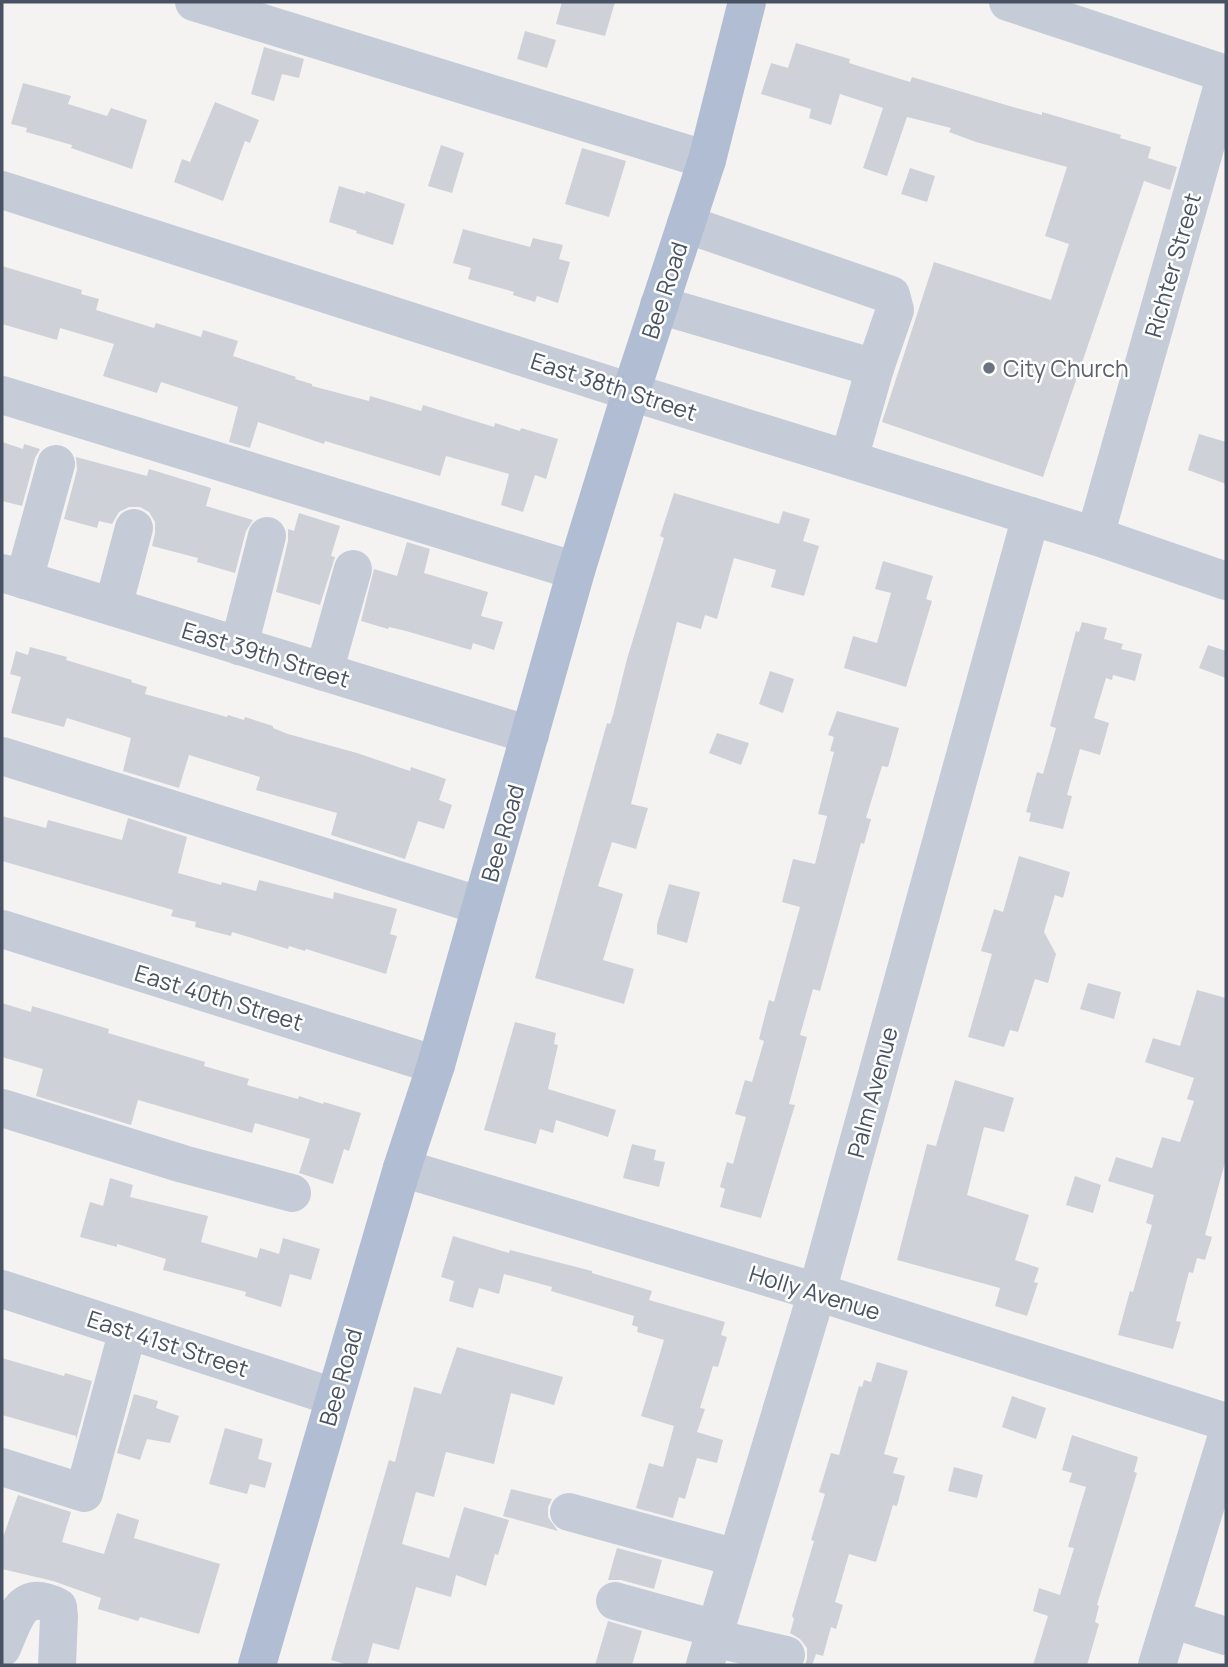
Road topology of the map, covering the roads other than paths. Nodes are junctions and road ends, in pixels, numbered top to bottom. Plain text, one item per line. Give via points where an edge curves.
1 (194, 2) edge
2 (747, 2) edge
3 (1008, 2) edge
4 (1226, 74) edge
5 (707, 160) junction
6 (2, 190) edge
7 (686, 224) junction
8 (659, 305) junction
9 (875, 368) junction
10 (631, 392) junction
11 (2, 395) edge
12 (849, 459) junction
13 (56, 464) dead end
14 (1031, 516) junction
15 (134, 528) dead end
16 (1094, 536) junction
17 (275, 541) dead end
18 (352, 569) dead end
19 (576, 571) junction
20 (13, 577) edge
21 (1226, 581) edge
22 (113, 607) junction
23 (248, 649) junction
24 (324, 672) junction
25 (530, 736) junction
26 (2, 756) edge
27 (481, 905) junction
28 (2, 929) edge
29 (436, 1065) junction
30 (2, 1108) edge
31 (402, 1168) junction
32 (292, 1193) dead end
33 (2, 1289) edge
34 (817, 1292) junction
35 (128, 1330) junction
36 (334, 1397) junction
37 (1226, 1422) edge
38 (1226, 1439) edge
39 (2, 1467) edge
40 (569, 1512) dead end
41 (737, 1558) junction
42 (615, 1601) dead end
43 (1171, 1619) junction
44 (1226, 1636) edge
45 (711, 1644) edge
46 (2, 1649) edge
47 (786, 1655) dead end
48 (46, 1665) edge
49 (57, 1665) edge
50 (257, 1665) edge
51 (1157, 1665) edge

1 - 5 street
2 - 5 main road, Bee Road
3 - 4 street
4 - 16 street, Richter Street
5 - 7 main road, Bee Road
6 - 10 street, East 38th Street
7 - 8 main road, Bee Road
7 - 9 street via 891,295 895,310
8 - 9 street
8 - 10 main road, Bee Road
9 - 12 street
10 - 12 street, East 38th Street
10 - 19 main road, Bee Road
11 - 19 street
12 - 14 street, East 38th Street
13 - 20 street
14 - 16 street, East 38th Street
14 - 34 street, Palm Avenue
15 - 22 street
16 - 21 street, East 38th Street
17 - 23 street
18 - 24 street
19 - 25 main road, Bee Road
20 - 22 street, East 39th Street
22 - 23 street, East 39th Street
23 - 24 street, East 39th Street
24 - 25 street, East 39th Street
25 - 27 main road, Bee Road
26 - 27 street
27 - 29 main road, Bee Road
28 - 29 street, East 40th Street
29 - 31 main road, Bee Road
30 - 32 street
31 - 34 street, Holly Avenue
31 - 36 main road, Bee Road
33 - 35 street, East 41st Street
34 - 37 street, Holly Avenue
34 - 41 street, Palm Avenue
35 - 36 street, East 41st Street
35 - 39 street via 84,1493
36 - 50 main road, Bee Road
38 - 43 street
40 - 41 street
41 - 45 street, Palm Avenue
42 - 45 street
43 - 44 street
43 - 51 street
45 - 47 street
46 - 48 street
46 - 49 street via 21,1607 32,1600 45,1600 58,1607

